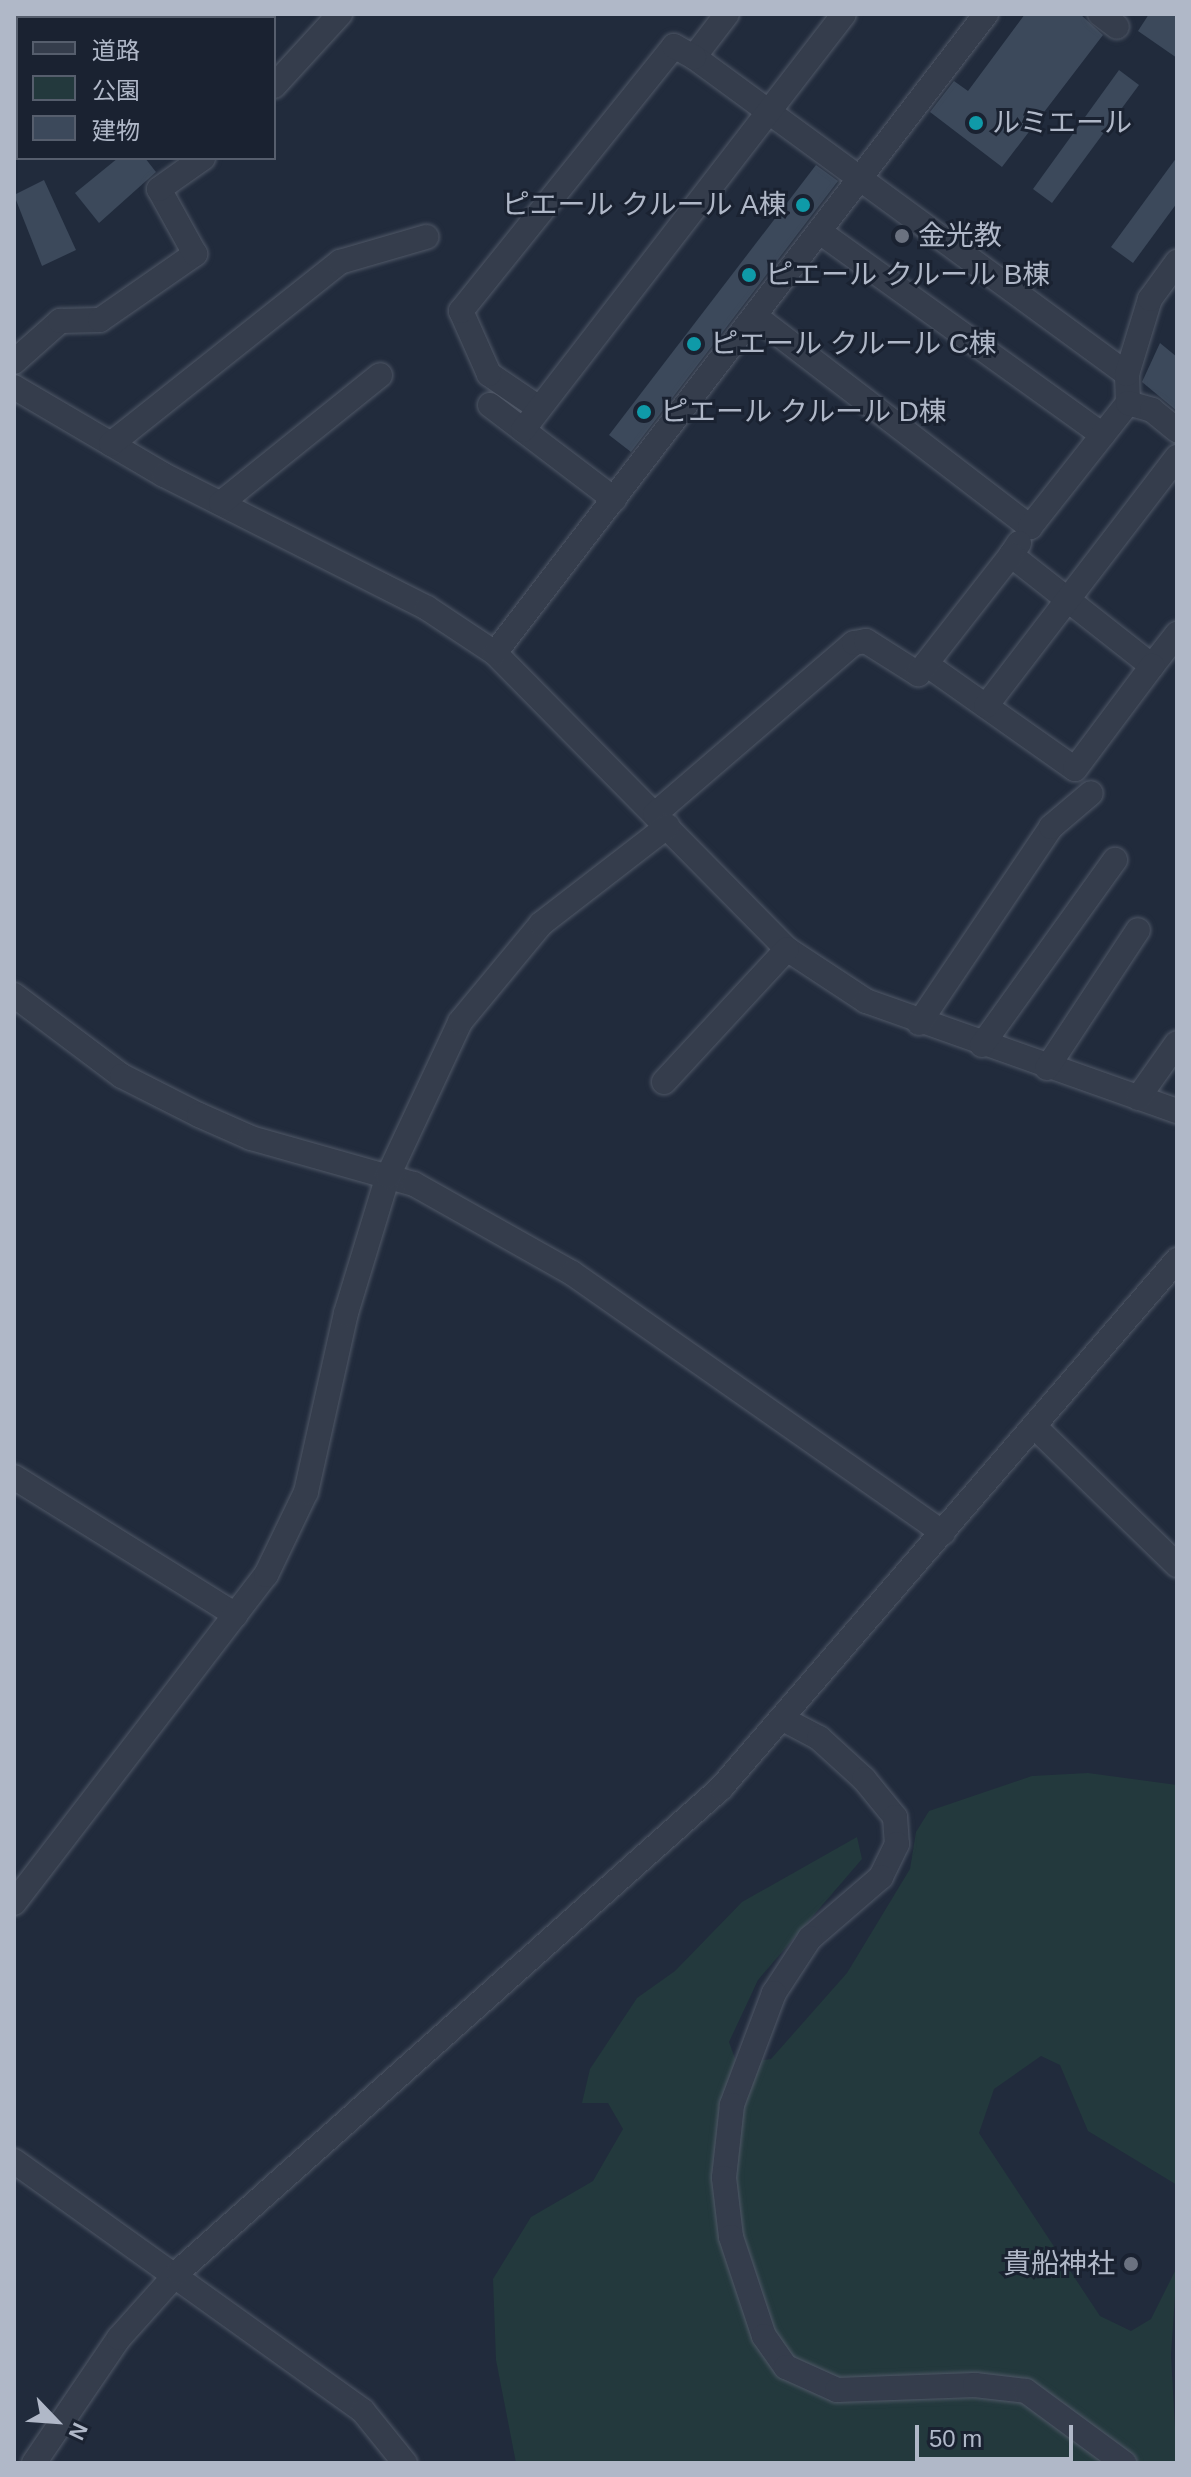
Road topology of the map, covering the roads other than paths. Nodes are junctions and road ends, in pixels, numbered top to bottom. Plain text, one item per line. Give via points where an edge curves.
1 (340, 14) edge
2 (727, 14) edge
3 (844, 14) edge
4 (986, 14) edge
5 (694, 57) junction
6 (276, 84) edge
7 (768, 112) junction
8 (200, 160) edge
9 (859, 179) junction
10 (820, 232) junction
11 (426, 237) dead end
12 (1177, 262) edge
13 (755, 316) junction
14 (14, 362) edge
15 (1127, 374) junction
16 (380, 375) dead end
17 (14, 387) edge
18 (1128, 403) junction
19 (490, 405) dead end
20 (536, 406) junction
21 (523, 430) junction
22 (1177, 430) edge
23 (1103, 435) junction
24 (111, 444) junction
25 (1177, 457) edge
26 (614, 499) junction
27 (221, 503) junction
28 (1030, 527) junction
29 (1011, 555) junction
30 (1068, 600) junction
31 (1177, 634) edge
32 (495, 653) junction
33 (926, 664) junction
34 (1152, 666) junction
35 (986, 706) junction
36 (1091, 793) dead end
37 (662, 820) junction
38 (1115, 860) dead end
39 (1138, 930) dead end
40 (787, 949) junction
41 (14, 995) edge
42 (919, 1023) junction
43 (1177, 1043) edge
44 (982, 1045) junction
45 (1047, 1068) junction
46 (664, 1082) dead end
47 (1138, 1098) junction
48 (1177, 1111) edge
49 (388, 1176) junction
50 (1177, 1260) edge
51 (1035, 1427) junction
52 (14, 1477) edge
53 (943, 1533) junction
54 (1177, 1565) edge
55 (236, 1615) junction
56 (783, 1719) junction
57 (14, 1903) edge
58 (14, 2161) edge
59 (178, 2272) junction
60 (34, 2463) edge
61 (405, 2463) edge
62 (1124, 2463) edge

1 - 6 street
2 - 5 street
3 - 7 street
4 - 9 street
5 - 7 street
5 - 20 street via 674,46 461,311 489,374
7 - 9 street
7 - 20 street
8 - 14 street via 159,189 195,254 100,320 60,321
9 - 10 street
9 - 15 street
10 - 13 street
10 - 23 street
11 - 24 street via 340,262
12 - 15 street via 1150,299
13 - 26 street
13 - 28 street
15 - 18 street
16 - 27 street
17 - 24 street
18 - 22 street via 1152,410
18 - 23 street
19 - 21 street
20 - 21 street
21 - 26 street
23 - 28 street
24 - 27 street
25 - 30 street
26 - 32 street
27 - 32 street via 427,608
28 - 29 street
29 - 30 street
29 - 33 street
30 - 34 street
30 - 35 street
31 - 34 street
32 - 37 street
33 - 35 street
33 - 37 street via 918,674 866,641 854,643
34 - 35 street via 1075,769
36 - 42 street via 1051,827
37 - 40 street
37 - 49 street via 618,870 569,898 495,975 460,1022
38 - 44 street
39 - 45 street
40 - 42 street via 866,1001
40 - 46 street
41 - 49 street via 122,1076 199,1115 251,1138
42 - 44 street
43 - 47 street
44 - 45 street
45 - 47 street
47 - 48 street
49 - 53 street via 572,1273
49 - 55 street via 346,1313 306,1492 266,1575
50 - 51 street
51 - 53 street
51 - 54 street
52 - 55 street
53 - 56 street
55 - 57 street
56 - 59 street via 682,1825
56 - 62 street via 819,1738 864,1779 895,1817 897,1844 881,1877 810,1938 774,1993 732,2105 724,2178 731,2237 764,2336 786,2367 837,2390 975,2385 1026,2391
58 - 59 street
59 - 60 street via 119,2338
59 - 61 street via 281,2358 363,2411

